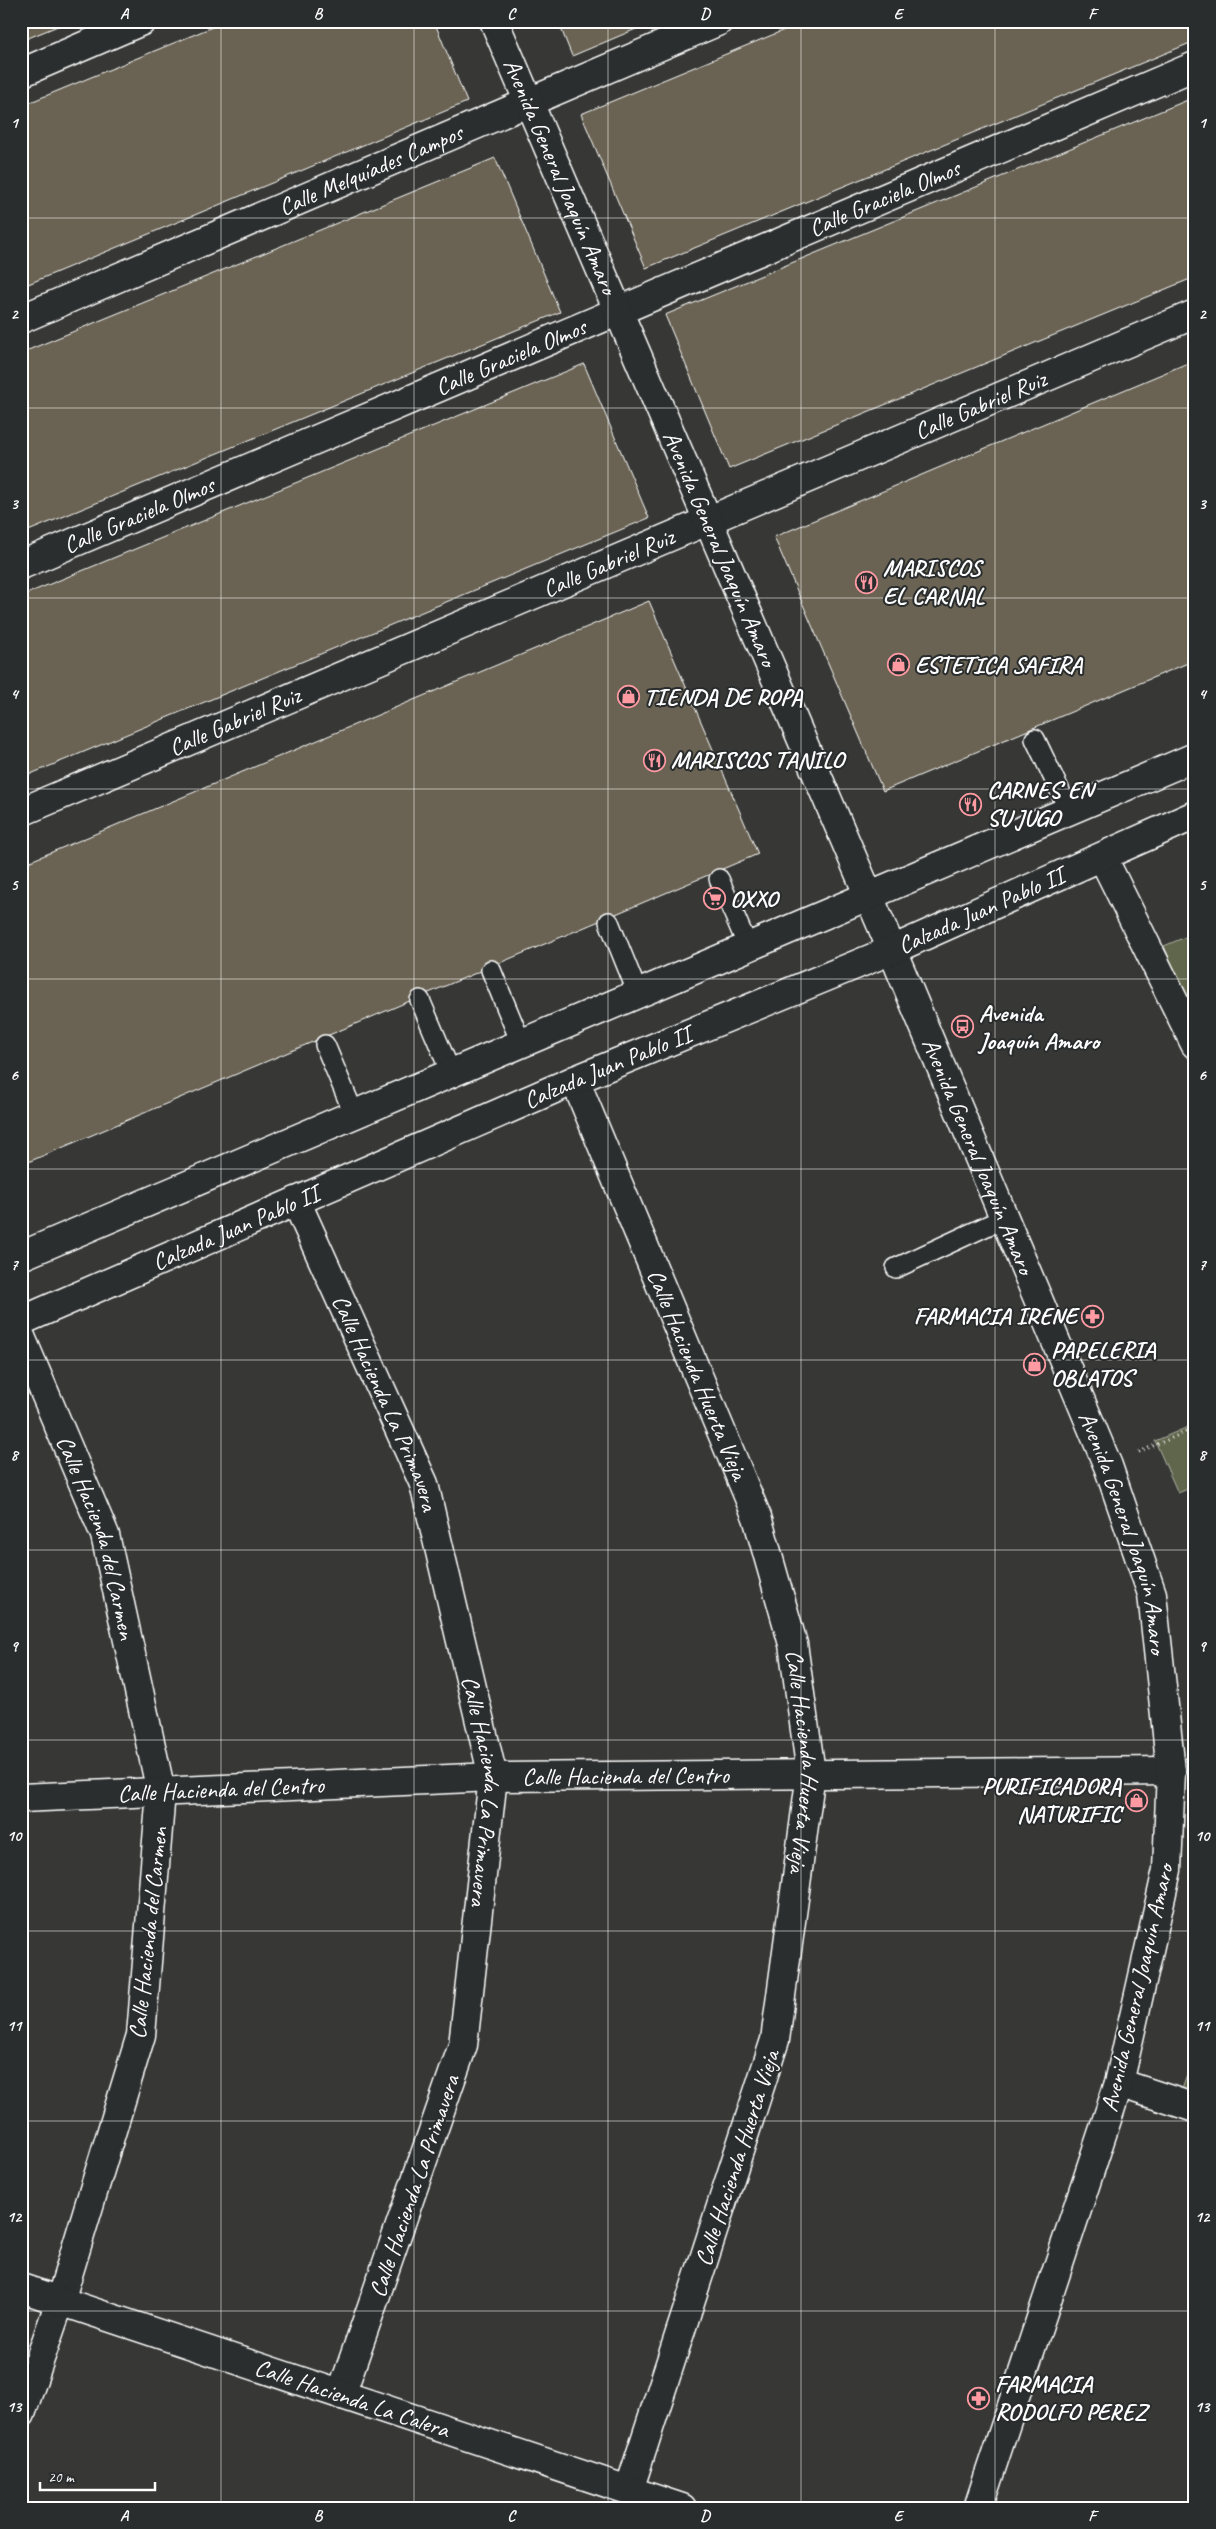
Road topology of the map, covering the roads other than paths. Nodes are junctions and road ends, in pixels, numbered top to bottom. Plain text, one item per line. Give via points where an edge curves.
1 (142, 21) edge
2 (494, 21) edge
3 (719, 21) edge
4 (1195, 66) edge
5 (21, 73) edge
6 (528, 102) junction
7 (618, 312) junction
8 (1195, 314) edge
9 (21, 319) edge
10 (708, 522) junction
11 (21, 565) edge
12 (1035, 739) dead end
13 (1195, 757) edge
14 (1069, 810) junction
15 (21, 812) edge
16 (1195, 815) edge
17 (1103, 858) junction
18 (719, 878) dead end
19 (868, 896) junction
20 (609, 922) dead end
21 (748, 947) junction
22 (892, 950) junction
23 (491, 970) dead end
24 (638, 994) junction
25 (420, 1000) dead end
26 (521, 1043) junction
27 (1195, 1044) edge
28 (326, 1045) dead end
29 (451, 1073) junction
30 (576, 1080) junction
31 (354, 1114) junction
32 (296, 1201) junction
33 (1004, 1218) junction
34 (21, 1256) edge
35 (896, 1268) dead end
36 (21, 1321) edge
37 (21, 1336) edge
38 (1171, 1771) junction
39 (810, 1772) junction
40 (493, 1777) junction
41 (161, 1792) junction
42 (21, 1798) edge
43 (1119, 2083) junction
44 (1195, 2108) edge
45 (21, 2288) edge
46 (60, 2301) junction
47 (341, 2394) junction
48 (21, 2414) edge
49 (629, 2490) junction
50 (682, 2508) edge
51 (978, 2508) edge

1 - 5 street
2 - 6 street, Avenida General Joaquín Amaro
3 - 6 street, Calle Melquíades Campos
4 - 7 street, Calle Graciela Olmos
6 - 7 street, Avenida General Joaquín Amaro
6 - 9 street, Calle Melquíades Campos
7 - 10 street, Avenida General Joaquín Amaro
7 - 11 street, Calle Graciela Olmos
8 - 10 street, Calle Gabriel Ruiz
10 - 15 street, Calle Gabriel Ruiz
10 - 19 street, Avenida General Joaquín Amaro
12 - 14 lane
13 - 14 street
14 - 19 street
16 - 17 street, Calzada Juan Pablo II
17 - 22 street, Calzada Juan Pablo II
17 - 27 street
18 - 21 lane
19 - 21 street
19 - 22 street, Avenida General Joaquín Amaro
20 - 24 lane
21 - 24 street
22 - 30 street, Calzada Juan Pablo II
22 - 33 street, Avenida General Joaquín Amaro
23 - 26 lane
24 - 26 street
25 - 29 lane
26 - 29 street
28 - 31 lane
29 - 31 street
30 - 32 street, Calzada Juan Pablo II
30 - 39 street, Calle Hacienda Huerta Vieja via 757,1517 793,1644
31 - 34 street
32 - 36 street, Calzada Juan Pablo II
32 - 40 street, Calle Hacienda La Primavera via 424,1484
33 - 35 lane
33 - 38 street, Avenida General Joaquín Amaro via 1108,1466 1152,1594
37 - 41 street, Calle Hacienda del Carmen via 105,1535
38 - 39 street, Calle Hacienda del Centro
38 - 43 street, Avenida General Joaquín Amaro via 1167,1870
39 - 40 street, Calle Hacienda del Centro
39 - 49 street, Calle Hacienda Huerta Vieja via 775,2040
40 - 41 street, Calle Hacienda del Centro
40 - 47 street, Calle Hacienda La Primavera via 463,2045
41 - 42 street, Calle Hacienda del Centro
41 - 46 street, Calle Hacienda del Carmen via 141,2035
43 - 44 street
43 - 51 street, Avenida General Joaquín Amaro
45 - 46 street, Calle Hacienda La Calera
46 - 47 street, Calle Hacienda La Calera
46 - 48 street, Calle Hacienda del Carmen
47 - 49 street, Calle Hacienda La Calera
49 - 50 street, Calle Hacienda La Calera

